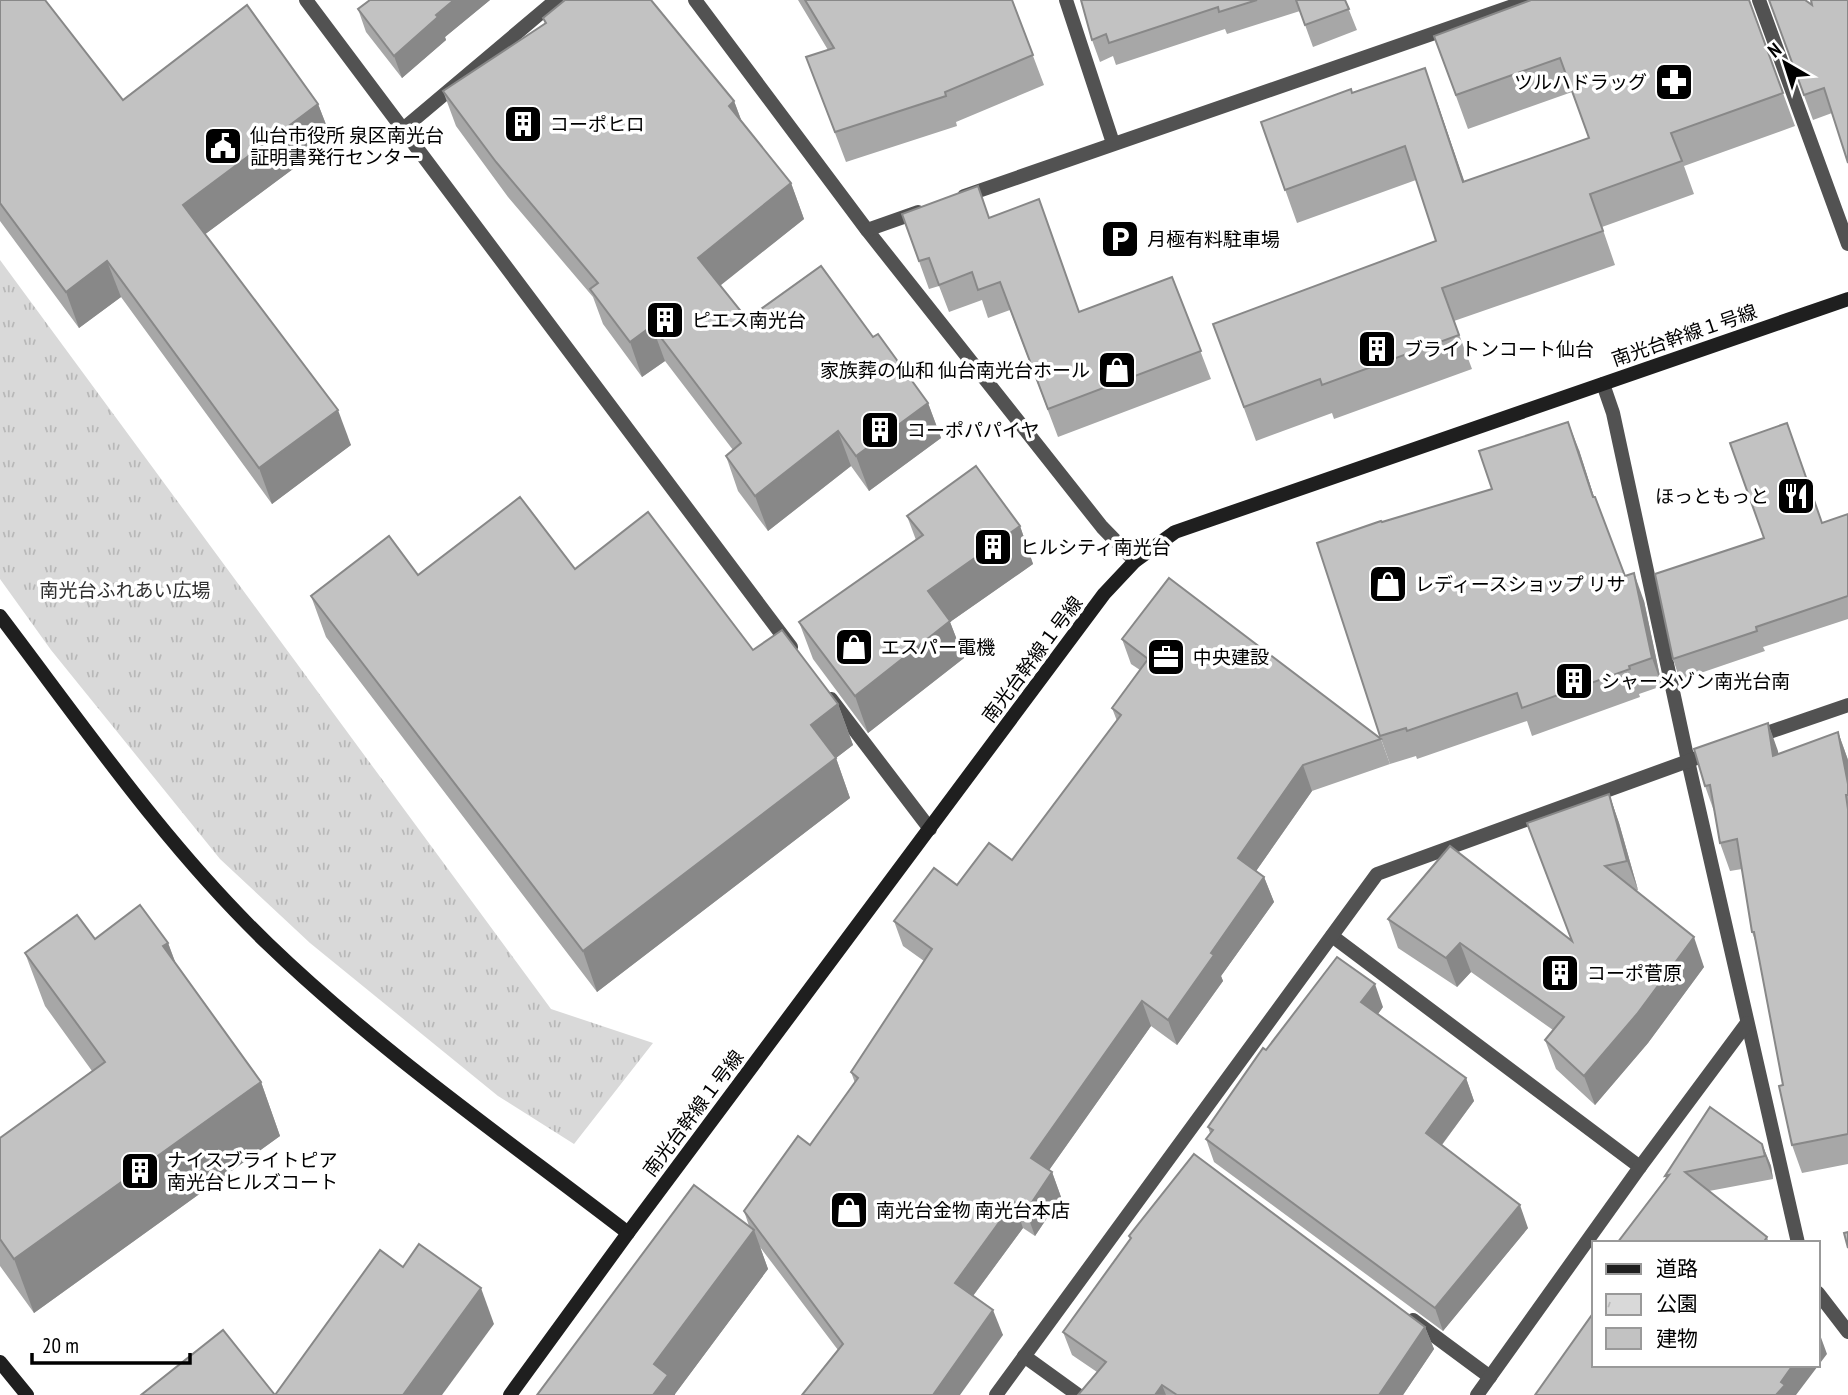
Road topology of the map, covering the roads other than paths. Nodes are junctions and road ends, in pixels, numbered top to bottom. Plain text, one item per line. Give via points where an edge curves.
1 (306, 0) edge
2 (556, 0) edge
3 (695, 0) edge
4 (1066, 0) edge
5 (1530, 0) edge
6 (1759, 0) edge
7 (403, 129) junction
8 (1113, 143) junction
9 (867, 230) junction
10 (1848, 244) edge
11 (1848, 299) edge
12 (1603, 384) junction
13 (1135, 561) junction
14 (0, 616) edge
15 (798, 655) edge
16 (823, 689) edge
17 (1848, 705) edge
18 (1688, 761) junction
19 (930, 829) junction
20 (1332, 936) junction
21 (1747, 1023) junction
22 (1640, 1167) junction
23 (628, 1233) junction
24 (1798, 1241) edge
25 (1820, 1296) edge
26 (1401, 1311) edge
27 (1848, 1332) edge
28 (1024, 1356) junction
29 (0, 1362) edge
30 (1490, 1377) junction
31 (27, 1395) edge
32 (510, 1395) edge
33 (996, 1395) edge
34 (1078, 1395) edge
35 (1477, 1395) edge

1 - 7 street
2 - 7 street
3 - 9 street
4 - 8 street
5 - 8 street
6 - 10 street
7 - 15 street
8 - 9 street
9 - 13 street via 1102,527
11 - 12 street, 南光台幹線１号線
12 - 13 street, 南光台幹線１号線 via 1175,532
12 - 18 street
13 - 19 street, 南光台幹線１号線 via 1104,594
14 - 23 street via 172,842 268,944 396,1058
16 - 19 street
17 - 18 street
18 - 20 street via 1377,874
18 - 21 street
19 - 23 street, 南光台幹線１号線
20 - 22 street
20 - 28 street via 1184,1151
21 - 22 street
21 - 24 street
22 - 30 street
23 - 32 street, 南光台幹線１号線
25 - 27 street
26 - 30 street
28 - 33 street
28 - 34 street
29 - 31 street
30 - 35 street

